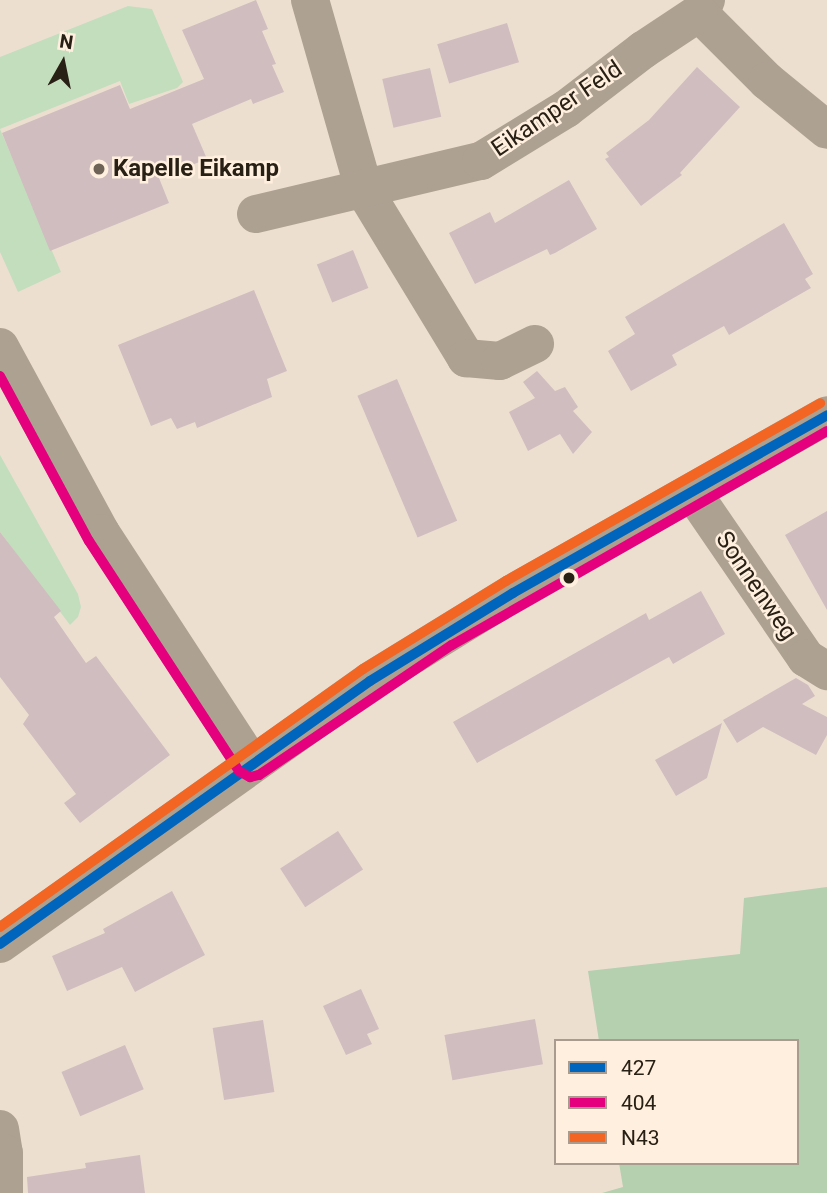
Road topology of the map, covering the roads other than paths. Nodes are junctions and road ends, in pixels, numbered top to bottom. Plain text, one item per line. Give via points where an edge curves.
1 (310, 0) edge
2 (702, 6) edge
3 (827, 130) edge
4 (363, 190) junction
5 (256, 214) dead end
6 (535, 344) dead end
7 (0, 347) edge
8 (827, 415) edge
9 (693, 493) junction
10 (827, 670) edge
11 (251, 763) junction
12 (0, 944) edge
13 (0, 1129) edge
14 (4, 1193) edge

1 - 4 street
2 - 3 street via 767,81
2 - 4 street, Eikamper Feld via 566,109 481,161
4 - 5 street, Eikamper Feld
4 - 6 street via 466,358 500,361
7 - 11 street via 101,533
8 - 9 main road
9 - 10 street, Sonnenweg via 806,658
9 - 11 main road via 445,633
11 - 12 main road via 106,872
13 - 14 street

